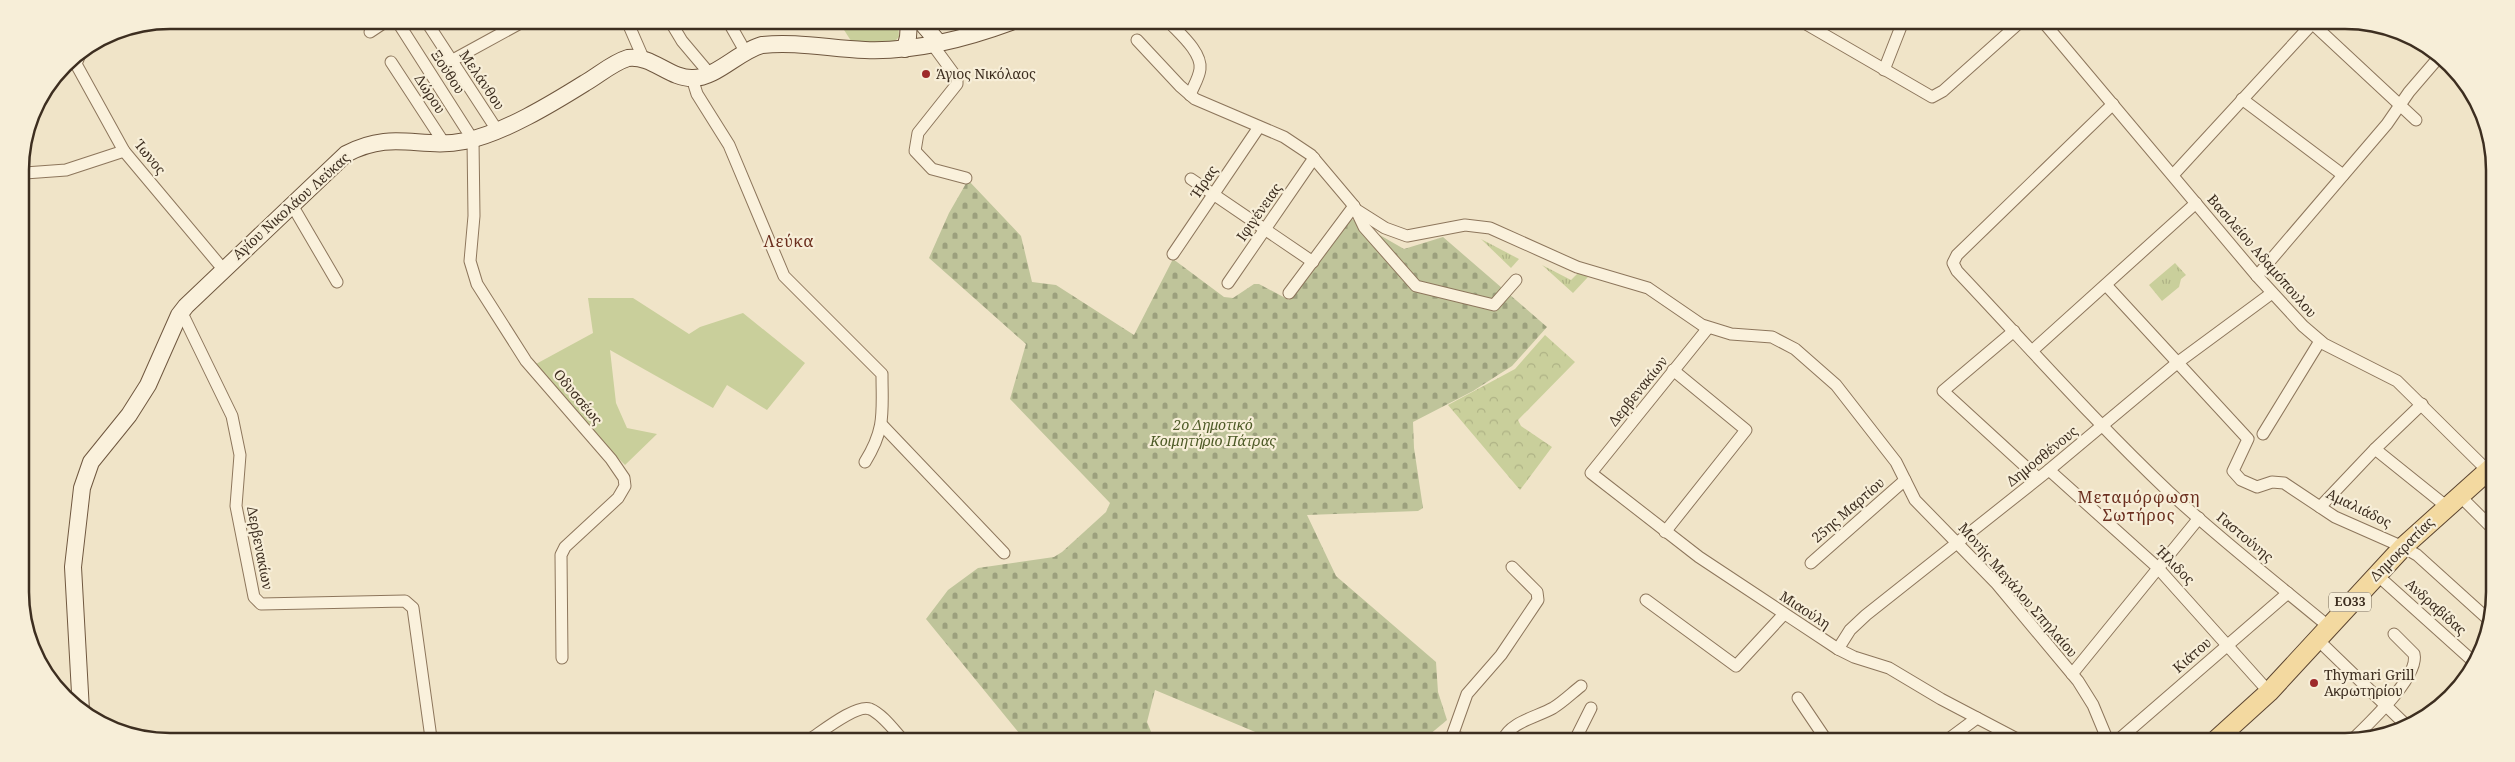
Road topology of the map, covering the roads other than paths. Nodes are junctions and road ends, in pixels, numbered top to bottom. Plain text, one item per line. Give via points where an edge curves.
1 (374, 29) edge
2 (403, 29) edge
3 (431, 29) edge
4 (509, 29) edge
5 (630, 29) edge
6 (675, 29) edge
7 (732, 29) edge
8 (909, 29) edge
9 (925, 29) edge
10 (987, 29) edge
11 (1175, 29) edge
12 (1814, 29) edge
13 (1900, 29) edge
14 (2012, 29) edge
15 (2049, 29) edge
16 (2308, 29) edge
17 (2316, 29) edge
18 (370, 32) dead end
19 (1136, 40) dead end
20 (935, 44) junction
21 (905, 49) junction
22 (744, 51) junction
23 (451, 60) junction
24 (644, 60) junction
25 (391, 62) dead end
26 (2435, 62) edge
27 (74, 67) edge
28 (1884, 70) junction
29 (710, 73) junction
30 (692, 78) junction
31 (1190, 95) junction
32 (2242, 99) junction
33 (2112, 104) junction
34 (2400, 104) junction
35 (2416, 120) dead end
36 (1259, 127) junction
37 (497, 130) junction
38 (473, 140) junction
39 (444, 143) junction
40 (124, 151) junction
41 (1314, 158) junction
42 (29, 172) edge
43 (2173, 175) junction
44 (2343, 175) junction
45 (966, 178) dead end
46 (1191, 179) dead end
47 (1214, 194) junction
48 (2196, 203) junction
49 (292, 205) junction
50 (1355, 208) junction
51 (1267, 229) junction
52 (1174, 254) dead end
53 (1314, 262) junction
54 (223, 270) junction
55 (2257, 276) junction
56 (1516, 280) dead end
57 (337, 282) dead end
58 (1228, 283) dead end
59 (2106, 285) junction
60 (1289, 293) dead end
61 (2272, 293) junction
62 (182, 312) junction
63 (1708, 328) junction
64 (2014, 331) junction
65 (2320, 341) junction
66 (2032, 351) junction
67 (2177, 363) junction
68 (1673, 370) junction
69 (2422, 404) junction
70 (882, 425) junction
71 (2102, 426) junction
72 (2263, 434) dead end
73 (2375, 449) junction
74 (865, 462) dead end
75 (2486, 467) edge
76 (2049, 470) junction
77 (1591, 472) joint
78 (2486, 473) edge
79 (2038, 478) junction
80 (1905, 480) junction
81 (2452, 501) junction
82 (2320, 508) junction
83 (2198, 518) junction
84 (2486, 523) edge
85 (1665, 532) junction
86 (1957, 542) junction
87 (2403, 547) junction
88 (1004, 553) dead end
89 (1811, 563) dead end
90 (1512, 567) dead end
91 (2157, 567) junction
92 (2376, 574) junction
93 (2288, 593) junction
94 (1646, 600) dead end
95 (1784, 614) junction
96 (2484, 616) edge
97 (2322, 633) junction
98 (2394, 634) dead end
99 (2228, 645) junction
100 (1838, 649) junction
101 (562, 658) dead end
102 (2470, 658) edge
103 (2072, 674) junction
104 (1582, 686) dead end
105 (2269, 692) junction
106 (1798, 698) dead end
107 (80, 701) edge
108 (2385, 706) junction
109 (1591, 708) dead end
110 (1977, 718) junction
111 (2401, 722) edge
112 (430, 733) edge
113 (820, 733) edge
114 (896, 733) edge
115 (1453, 733) edge
116 (1506, 733) edge
117 (1578, 733) edge
118 (1822, 733) edge
119 (1957, 733) edge
120 (2006, 733) edge
121 (2104, 733) edge
122 (2126, 733) edge
123 (2224, 733) edge
124 (2359, 733) edge

1 - 18 street
2 - 38 street, Ξούθου
3 - 23 street, Μελάνθου
4 - 23 street
5 - 24 street
6 - 29 street
7 - 22 street
8 - 21 main road
9 - 20 main road
10 - 20 main road
11 - 31 street via 1199,61 1200,72
12 - 28 street
13 - 28 street
14 - 28 street via 1935,96
15 - 33 street, Βασιλείου Αδαμόπουλου
16 - 32 street
17 - 34 street
19 - 31 street, Μονής Μεγάλου Σπηλαίου
20 - 21 main road
20 - 45 street via 957,78 957,84 918,133 915,151 932,169
21 - 22 main road via 762,44
22 - 29 main road
23 - 37 street, Μελάνθου
24 - 30 main road, Αγίου Νικολάου Λεύκας
24 - 37 main road, Αγίου Νικολάου Λεύκας via 623,60 553,102
25 - 39 street, Δώρου
26 - 34 street
27 - 40 street, Ίωνος
29 - 30 main road
30 - 70 street via 697,94 729,145 784,276 882,374
31 - 36 street, Μονής Μεγάλου Σπηλαίου
32 - 43 street
32 - 44 street
33 - 43 street, Βασιλείου Αδαμόπουλου
33 - 64 street, Γαστούνης via 1954,259 1957,270
34 - 35 street
34 - 44 street
36 - 41 street, Μονής Μεγάλου Σπηλαίου via 1295,144
36 - 47 street, Ήρας
37 - 38 main road, Αγίου Νικολάου Λεύκας
38 - 39 main road, Αγίου Νικολάου Λεύκας
38 - 101 street, Οδυσσέως via 474,216 470,261 477,284 526,361 624,478 625,486 618,498 565,547 561,555
39 - 49 main road, Αγίου Νικολάου Λεύκας via 389,140 365,145 346,154
40 - 42 street via 66,170
40 - 54 street, Ίωνος
41 - 50 street, Μονής Μεγάλου Σπηλαίου
41 - 51 street, Ιφιγένειας
43 - 48 street, Βασιλείου Αδαμόπουλου
44 - 55 street
46 - 47 street
47 - 51 street
47 - 52 street, Ήρας
48 - 55 street, Βασιλείου Αδαμόπουλου
48 - 59 street
49 - 54 main road, Αγίου Νικολάου Λεύκας
49 - 57 street
50 - 53 street
50 - 56 street, Μονής Μεγάλου Σπηλαίου via 1364,227 1416,286 1494,305
50 - 63 street, Μονής Μεγάλου Σπηλαίου via 1385,228 1407,236 1453,226 1486,227 1577,267 1648,288
51 - 53 street
51 - 58 street, Ιφιγένειας
53 - 60 street
54 - 62 main road, Αγίου Νικολάου Λεύκας
55 - 61 street, Βασιλείου Αδαμόπουλου
59 - 66 street
59 - 67 street, Αμαλιάδος
61 - 65 street, Βασιλείου Αδαμόπουλου
61 - 67 street, Δημοσθένους
62 - 107 main road, Αγίου Νικολάου Λεύκας via 148,385 91,462 83,482 73,567
62 - 112 street, Δερβενακίων via 232,416 236,431 240,455 236,506 254,597 266,604 410,603
63 - 68 street, Δερβενακίων
63 - 80 street, Μονής Μεγάλου Σπηλαίου via 1731,334 1772,337 1795,349 1833,382 1896,462
64 - 66 street, Γαστούνης
64 - 79 street via 1943,391
65 - 69 street, Βασιλείου Αδαμόπουλου via 2393,378
65 - 72 street
66 - 71 street, Γαστούνης
67 - 71 street, Δημοσθένους
67 - 82 street, Αμαλιάδος via 2248,439 2233,471 2238,478 2257,487 2272,482 2284,483
68 - 77 street, Δερβενακίων
68 - 85 street via 1746,430
69 - 73 street
69 - 75 street, Βασιλείου Αδαμόπουλου
70 - 74 street via 878,442
70 - 88 street
71 - 76 street, Δημοσθένους
71 - 83 street, Γαστούνης
73 - 81 street
73 - 82 street
76 - 79 street, Δημοσθένους
76 - 91 street, Ήλιδος
77 - 85 street, Μιαούλη
78 - 81 main road, Δημοκρατίας / ΕΟ33
79 - 86 street, Δημοσθένους
80 - 86 street, Μονής Μεγάλου Σπηλαίου via 1915,500
80 - 89 street, 25ης Μαρτίου
81 - 84 street
81 - 87 main road, Δημοκρατίας / ΕΟ33
82 - 87 street, Αμαλιάδος
83 - 91 street
83 - 93 street, Γαστούνης
85 - 95 street, Μιαούλη
86 - 100 street, Δημοσθένους via 1866,615 1850,630
86 - 103 street, Μονής Μεγάλου Σπηλαίου
87 - 92 main road, Δημοκρατίας / ΕΟ33
87 - 96 street, Αμαλιάδος
90 - 115 street via 1537,592 1538,600 1501,655 1467,694
91 - 99 street, Ήλιδος
91 - 103 street
92 - 97 main road, Δημοκρατίας / ΕΟ33
92 - 102 street, Ανδραβίδας
93 - 97 street, Γαστούνης
93 - 99 street, Κιάτου
94 - 95 street via 1736,666
95 - 100 street, Μιαούλη
97 - 105 main road, Δημοκρατίας / ΕΟ33
97 - 108 street, Γαστούνης
98 - 108 street via 2414,654 2415,660
99 - 105 street, Ήλιδος
99 - 122 street, Κιάτου
100 - 110 street, Μιαούλη via 1889,668
103 - 121 street, Μονής Μεγάλου Σπηλαίου via 2088,696
104 - 116 street via 1553,708
105 - 123 main road, Δημοκρατίας / ΕΟ33
106 - 118 street
108 - 111 street, Γαστούνης
108 - 124 street
109 - 117 street
110 - 119 street
110 - 120 street, Μιαούλη
113 - 114 street via 859,708 869,709 878,715

